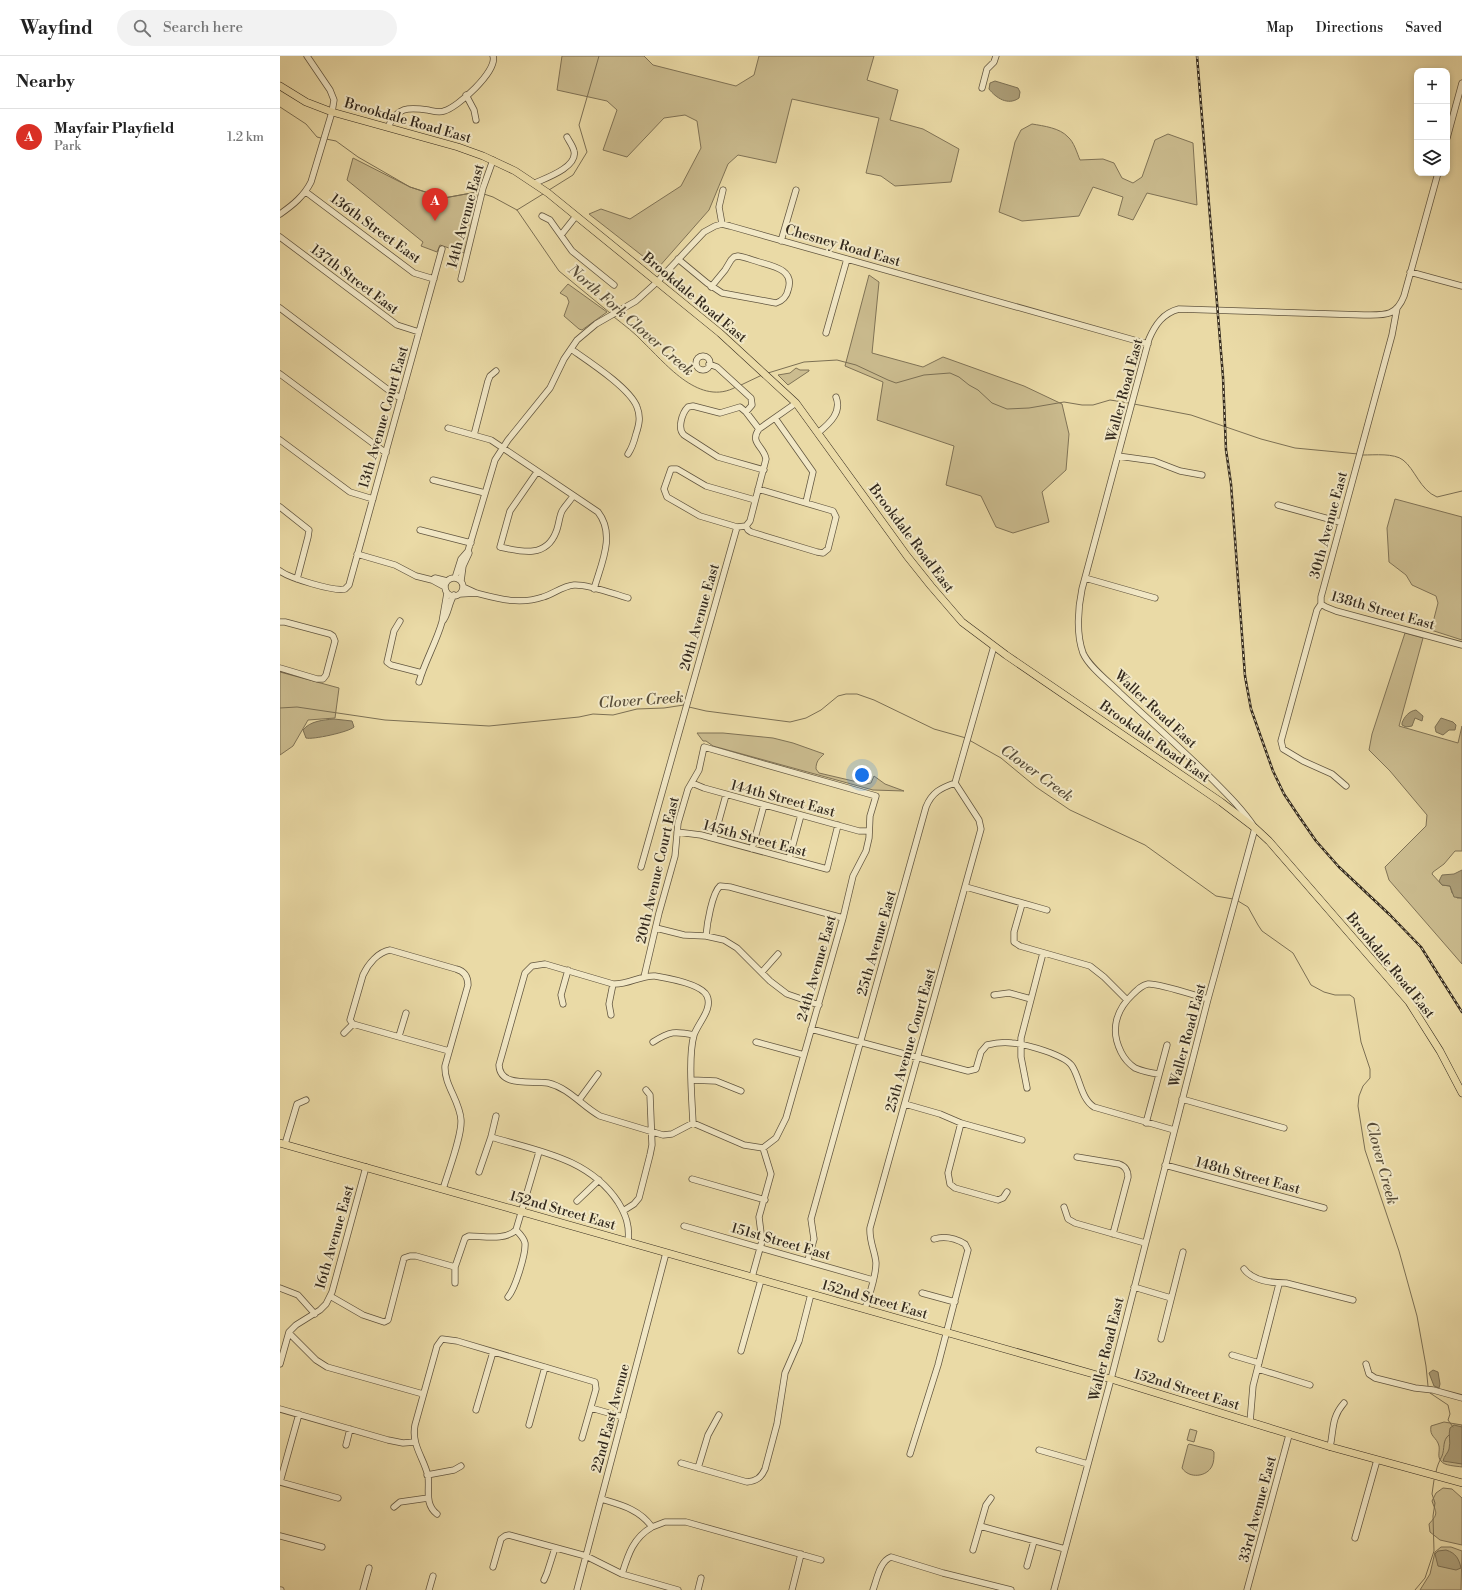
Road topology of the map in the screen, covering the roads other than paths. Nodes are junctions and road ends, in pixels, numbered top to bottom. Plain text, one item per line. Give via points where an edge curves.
1 (307, 56) edge
2 (492, 56) edge
3 (996, 56) edge
4 (1462, 82) edge
5 (280, 86) edge
6 (982, 88) dead end
7 (466, 95) junction
8 (332, 112) junction
9 (476, 120) dead end
10 (1450, 127) edge
11 (388, 128) junction
12 (567, 137) dead end
13 (493, 160) junction
14 (1437, 176) edge
15 (535, 183) junction
16 (723, 190) dead end
17 (796, 190) dead end
18 (306, 192) junction
19 (280, 214) edge
20 (542, 216) dead end
21 (576, 216) junction
22 (722, 224) junction
23 (561, 235) junction
24 (280, 238) edge
25 (781, 241) junction
26 (442, 249) dead end
27 (678, 259) junction
28 (847, 259) junction
29 (1410, 272) junction
30 (434, 279) junction
31 (460, 279) dead end
32 (657, 282) junction
33 (614, 285) dead end
34 (1462, 286) edge
35 (712, 287) junction
36 (280, 308) edge
37 (1397, 308) junction
38 (419, 332) junction
39 (826, 334) dead end
40 (1148, 344) junction
41 (571, 349) junction
42 (709, 364) dead end
43 (496, 371) dead end
44 (280, 374) edge
45 (836, 397) dead end
46 (401, 398) junction
47 (796, 403) junction
48 (746, 412) junction
49 (776, 418) junction
50 (448, 428) dead end
51 (759, 429) junction
52 (819, 432) junction
53 (474, 435) junction
54 (280, 440) edge
55 (503, 447) junction
56 (386, 453) junction
57 (628, 454) dead end
58 (1118, 456) junction
59 (764, 470) junction
60 (537, 472) junction
61 (1202, 475) dead end
62 (433, 480) dead end
63 (758, 489) junction
64 (485, 493) junction
65 (574, 496) junction
66 (373, 499) junction
67 (755, 500) junction
68 (806, 502) junction
69 (1278, 505) dead end
70 (280, 507) edge
71 (1340, 522) junction
72 (746, 526) junction
73 (737, 527) junction
74 (420, 530) dead end
75 (471, 543) junction
76 (468, 550) junction
77 (357, 554) junction
78 (280, 571) edge
79 (455, 578) junction
80 (1085, 578) junction
81 (297, 579) junction
82 (461, 580) junction
83 (446, 586) junction
84 (463, 587) junction
85 (594, 589) junction
86 (476, 593) junction
87 (457, 594) junction
88 (628, 598) dead end
89 (1155, 598) dead end
90 (1322, 604) junction
91 (400, 621) dead end
92 (280, 622) edge
93 (442, 622) junction
94 (1462, 645) edge
95 (994, 646) junction
96 (280, 668) edge
97 (422, 673) junction
98 (419, 682) dead end
99 (692, 783) junction
100 (955, 783) junction
101 (1346, 786) dead end
102 (726, 794) junction
103 (876, 796) joint
104 (764, 805) junction
105 (801, 815) junction
106 (838, 825) junction
107 (1256, 828) junction
108 (869, 831) junction
109 (678, 832) junction
110 (714, 838) junction
111 (752, 849) junction
112 (789, 859) junction
113 (641, 867) dead end
114 (966, 887) junction
115 (1022, 904) junction
116 (1047, 910) dead end
117 (843, 918) junction
118 (656, 928) junction
119 (706, 936) junction
120 (1043, 952) junction
121 (778, 954) dead end
122 (568, 970) junction
123 (762, 972) junction
124 (644, 977) junction
125 (613, 984) junction
126 (994, 995) dead end
127 (1128, 998) junction
128 (1031, 999) junction
129 (1208, 999) junction
130 (563, 1004) dead end
131 (819, 1005) junction
132 (406, 1013) dead end
133 (611, 1015) dead end
134 (353, 1024) junction
135 (811, 1029) junction
136 (344, 1033) dead end
137 (694, 1035) junction
138 (399, 1036) junction
139 (653, 1042) dead end
140 (756, 1042) dead end
141 (861, 1042) junction
142 (1021, 1045) junction
143 (1167, 1045) dead end
144 (449, 1051) junction
145 (804, 1055) junction
146 (918, 1057) junction
147 (598, 1074) dead end
148 (1159, 1074) junction
149 (692, 1080) junction
150 (1027, 1088) dead end
151 (646, 1090) dead end
152 (741, 1091) dead end
153 (1462, 1093) edge
154 (1182, 1099) junction
155 (306, 1100) dead end
156 (579, 1100) junction
157 (905, 1104) junction
158 (496, 1116) dead end
159 (693, 1123) junction
160 (1146, 1123) junction
161 (961, 1124) junction
162 (1284, 1128) dead end
163 (1174, 1130) junction
164 (651, 1132) junction
165 (491, 1137) junction
166 (1022, 1140) dead end
167 (283, 1143) edge
168 (763, 1148) junction
169 (539, 1152) junction
170 (1078, 1157) dead end
171 (1165, 1164) junction
172 (366, 1168) junction
173 (479, 1172) dead end
174 (692, 1179) dead end
175 (599, 1180) junction
176 (443, 1190) junction
177 (1007, 1192) dead end
178 (764, 1200) junction
179 (577, 1201) dead end
180 (1064, 1207) dead end
181 (1324, 1208) dead end
182 (623, 1211) junction
183 (522, 1212) junction
184 (684, 1226) dead end
185 (516, 1230) junction
186 (1113, 1234) junction
187 (934, 1239) dead end
188 (628, 1242) junction
189 (1145, 1243) junction
190 (761, 1248) junction
191 (1183, 1252) dead end
192 (666, 1253) junction
193 (808, 1260) junction
194 (455, 1267) junction
195 (1244, 1269) dead end
196 (752, 1277) junction
197 (761, 1280) junction
198 (873, 1280) junction
199 (454, 1283) dead end
200 (1279, 1284) junction
201 (1134, 1287) junction
202 (280, 1288) edge
203 (922, 1293) dead end
204 (812, 1294) junction
205 (330, 1296) junction
206 (508, 1297) dead end
207 (1172, 1298) junction
208 (1353, 1300) dead end
209 (955, 1302) junction
210 (865, 1309) junction
211 (315, 1314) junction
212 (289, 1333) junction
213 (946, 1333) junction
214 (1161, 1339) dead end
215 (741, 1351) dead end
216 (282, 1352) edge
217 (492, 1352) junction
218 (1232, 1355) dead end
219 (280, 1364) edge
220 (1366, 1364) dead end
221 (1258, 1366) junction
222 (545, 1367) junction
223 (1111, 1379) junction
224 (1310, 1385) dead end
225 (423, 1394) junction
226 (1462, 1398) edge
227 (1344, 1402) dead end
228 (591, 1408) junction
229 (280, 1409) edge
230 (476, 1410) dead end
231 (298, 1414) junction
232 (719, 1414) dead end
233 (623, 1417) junction
234 (1250, 1422) junction
235 (529, 1425) dead end
236 (350, 1429) junction
237 (1289, 1434) junction
238 (582, 1438) dead end
239 (415, 1442) junction
240 (346, 1445) dead end
241 (1330, 1447) junction
242 (1039, 1450) dead end
243 (910, 1454) dead end
244 (1377, 1460) junction
245 (681, 1463) dead end
246 (1088, 1464) junction
247 (461, 1466) dead end
248 (698, 1468) junction
249 (428, 1475) junction
250 (280, 1482) edge
251 (1462, 1483) edge
252 (338, 1498) dead end
253 (428, 1498) junction
254 (990, 1498) dead end
255 (601, 1499) junction
256 (394, 1508) dead end
257 (437, 1514) dead end
258 (980, 1526) junction
259 (652, 1527) junction
260 (280, 1536) edge
261 (1355, 1538) dead end
262 (1034, 1541) junction
263 (322, 1547) dead end
264 (555, 1548) junction
265 (1065, 1549) junction
266 (973, 1550) dead end
267 (801, 1554) junction
268 (586, 1556) junction
269 (821, 1560) dead end
270 (1027, 1566) dead end
271 (493, 1567) dead end
272 (369, 1568) dead end
273 (622, 1574) junction
274 (433, 1576) dead end
275 (701, 1578) dead end
276 (544, 1580) dead end
277 (363, 1590) edge
278 (429, 1590) edge
279 (577, 1590) edge
280 (678, 1590) edge
281 (698, 1590) edge
282 (792, 1590) edge
283 (873, 1590) edge
284 (1011, 1590) edge
285 (1054, 1590) edge
286 (1247, 1590) edge

1 - 8 street via 332,93
2 - 7 street via 494,61 486,77
3 - 6 street via 987,69
4 - 10 street
5 - 8 main road, Brookdale Road East via 306,102
7 - 9 street
7 - 11 street via 444,111 414,108 403,110 394,116
8 - 11 main road, Brookdale Road East
8 - 18 street via 313,178
11 - 13 main road, Brookdale Road East via 458,147
12 - 15 street via 574,151 570,163 559,172
13 - 15 main road, Brookdale Road East
13 - 31 street, 14th Avenue East via 483,188
14 - 29 street
15 - 21 main road, Brookdale Road East
16 - 22 street via 719,207
17 - 25 street
18 - 19 street
18 - 30 street, 136th Street East via 414,273
20 - 23 street via 550,220
21 - 23 street
21 - 32 main road, Brookdale Road East
22 - 25 street, Chesney Road East
22 - 27 street via 704,232
23 - 33 street via 572,251
24 - 38 street, 137th Street East via 397,325
25 - 28 street, Chesney Road East
26 - 30 street, 13th Avenue Court East
27 - 32 street
27 - 35 street
28 - 39 street
28 - 40 street, Chesney Road East
29 - 34 street
29 - 37 street via 1401,304
30 - 38 street, 13th Avenue Court East
32 - 41 street via 636,301 589,329
32 - 47 main road, Brookdale Road East via 724,337
35 - 35 street via 735,256 780,268 788,275 789,287 786,296 776,303 725,294
36 - 46 street
37 - 40 street, Waller Road East via 1386,315 1179,309 1166,314 1158,322
37 - 71 street, 30th Avenue East via 1391,340
38 - 46 street, 13th Avenue Court East
40 - 58 street, Waller Road East
41 - 55 street via 550,388
41 - 57 street via 610,377 635,403 639,422 633,446
42 - 48 street via 717,367 751,398 752,405
43 - 53 street via 488,381
44 - 56 street
45 - 52 street via 838,405 835,414 829,424
46 - 56 street, 13th Avenue Court East
47 - 49 street
47 - 52 main road, Brookdale Road East
48 - 51 street
48 - 59 street via 740,407 720,414 693,406 688,407 681,431 718,457
49 - 51 street
49 - 68 street via 814,472
50 - 53 street
51 - 59 street via 755,438 766,457
52 - 95 main road, Brookdale Road East via 931,586 962,622
53 - 55 street
54 - 66 street via 350,492
55 - 60 street
55 - 64 street via 493,466
56 - 66 street, 13th Avenue Court East
58 - 61 street via 1154,461 1180,471
58 - 80 street, Waller Road East
59 - 63 street
60 - 65 street
60 - 65 street via 510,511 500,547 526,553 546,546 555,535 562,511
62 - 64 street
63 - 67 street
63 - 68 street
64 - 75 street
65 - 85 street via 598,512 607,532
66 - 77 street, 13th Avenue Court East
67 - 72 street via 750,521
67 - 73 street via 706,486 683,471 671,469 664,489 666,497 693,513
68 - 72 street via 831,509 835,513 828,549 823,553 751,532
69 - 71 street
70 - 81 street via 307,527 309,533
71 - 90 street, 30th Avenue East via 1321,597
72 - 73 street
73 - 113 street, 20th Avenue East
74 - 75 street
75 - 76 street
76 - 79 street via 461,559
76 - 82 street
77 - 81 street, 13th Avenue Court East via 349,584 343,590
77 - 83 street via 395,565 416,576 432,580 435,578
78 - 81 street
79 - 82 street
79 - 83 street
80 - 89 street
80 - 107 street, Waller Road East via 1079,615 1080,641 1086,657 1245,812
82 - 84 street
83 - 87 street
83 - 93 street
84 - 86 street
84 - 87 street
85 - 86 street via 579,585 569,586 543,597 523,601 509,601
85 - 88 street
86 - 87 street
87 - 93 street
90 - 94 street, 138th Street East via 1336,611
90 - 101 street, 30th Avenue East via 1317,610 1281,741 1282,747 1332,774
91 - 97 street via 394,631 387,662
92 - 96 street via 330,634 335,641 323,679 317,680
93 - 97 street
95 - 100 street
95 - 107 main road, Brookdale Road East
97 - 98 street
99 - 102 street, 144th Street East
99 - 103 street, 20th Avenue Court East via 699,770 704,747
99 - 109 street, 20th Avenue Court East via 678,823
100 - 114 street, 25th Avenue Court East via 981,826
100 - 141 street, 25th Avenue East via 934,793 928,801
102 - 104 street, 144th Street East
102 - 110 street
103 - 108 street, 24th Avenue East
104 - 105 street, 144th Street East
104 - 111 street
105 - 106 street, 144th Street East
105 - 112 street
106 - 108 street, 144th Street East
106 - 112 street, 145th Street East via 827,870
107 - 129 street, Waller Road East
107 - 153 main road, Brookdale Road East via 1279,851 1409,1002 1440,1050
108 - 117 street, 24th Avenue East via 866,851 853,876
109 - 110 street, 145th Street East
109 - 118 street, 20th Avenue Court East via 675,856
110 - 111 street, 145th Street East
111 - 112 street, 145th Street East
114 - 115 street
114 - 146 street, 25th Avenue Court East
115 - 116 street
115 - 120 street via 1014,932 1014,942
117 - 119 street via 720,886 716,891
117 - 131 street, 24th Avenue East
118 - 119 street via 684,935
118 - 124 street, 20th Avenue Court East
119 - 123 street via 732,944
120 - 127 street via 1094,968
120 - 128 street
121 - 123 street
122 - 125 street
122 - 130 street via 561,995
122 - 156 street via 545,964 532,966 527,971 521,984 499,1070 508,1080 538,1081 555,1085
123 - 131 street via 787,994
124 - 125 street
124 - 137 street via 661,977 700,988 708,997 708,1005
125 - 133 street via 609,1004
126 - 128 street via 1009,993
127 - 129 street via 1143,985 1152,984
127 - 148 street via 1121,1009 1115,1028 1120,1050 1136,1068
128 - 142 street
129 - 154 street, Waller Road East
131 - 135 street, 24th Avenue East
132 - 138 street
134 - 136 street
134 - 138 street
134 - 144 street via 350,1020 364,972 378,955 390,950 456,969 467,979 468,985
135 - 141 street
135 - 145 street, 24th Avenue East
137 - 139 street via 673,1032
137 - 149 street
138 - 144 street
140 - 145 street
141 - 146 street
141 - 193 street, 25th Avenue East via 812,1220 814,1239
142 - 146 street via 987,1045 973,1071
142 - 150 street
142 - 160 street via 1058,1055 1068,1062 1090,1104
143 - 148 street
144 - 176 street via 445,1071 461,1120
145 - 168 street, 24th Avenue East via 786,1118 779,1133
146 - 157 street, 25th Avenue Court East
147 - 156 street
148 - 160 street
149 - 152 street via 716,1081
149 - 159 street
151 - 164 street via 650,1095
154 - 162 street
154 - 163 street, Waller Road East
155 - 167 street via 297,1104
156 - 164 street via 600,1116
157 - 161 street via 940,1114
157 - 198 street, 25th Avenue Court East via 870,1228 870,1242 876,1261
158 - 165 street
159 - 164 street via 668,1135
159 - 168 street via 744,1145
160 - 163 street
161 - 166 street
161 - 177 street via 948,1173 949,1182 955,1188 998,1200
163 - 171 street, Waller Road East
164 - 182 street via 650,1155 639,1198
165 - 169 street
165 - 173 street
167 - 172 main road, 152nd Street East
168 - 178 street via 771,1174
169 - 175 street via 574,1163
169 - 183 street
170 - 186 street via 1119,1164 1126,1169 1128,1177
171 - 181 street, 148th Street East
171 - 189 street, Waller Road East
172 - 176 main road, 152nd Street East
172 - 205 street, 16th Avenue East
174 - 178 street
175 - 179 street
175 - 182 street
176 - 183 main road, 152nd Street East
178 - 190 street via 759,1222
180 - 186 street via 1066,1216 1071,1221
182 - 188 street via 629,1228
183 - 185 street
183 - 188 main road, 152nd Street East
184 - 190 street, 151st Street East
185 - 194 street via 504,1235 467,1237
185 - 206 street via 523,1238 525,1247 514,1288
186 - 189 street
187 - 209 street via 946,1237 963,1242 968,1247
188 - 192 main road, 152nd Street East
189 - 201 street, Waller Road East
190 - 193 street, 151st Street East
190 - 196 street
191 - 207 street
192 - 196 main road, 152nd Street East
192 - 233 street, 22nd East Avenue
193 - 198 street, 151st Street East
194 - 199 street
194 - 205 street via 413,1256 404,1258 388,1320 382,1322 363,1315
195 - 200 street via 1251,1276
196 - 197 main road, 152nd Street East
197 - 204 main road, 152nd Street East
197 - 215 street
198 - 210 street, 25th Avenue Court East
200 - 208 street via 1286,1283
200 - 221 street
201 - 207 street
201 - 223 street, Waller Road East
202 - 211 street via 298,1295
203 - 209 street
204 - 210 main road, 152nd Street East
204 - 248 street via 799,1341 785,1373 778,1418 762,1476 758,1480 747,1482
205 - 211 street, 16th Avenue East via 326,1304
207 - 214 street
209 - 213 street
210 - 213 main road, 152nd Street East
211 - 212 street, 16th Avenue East
212 - 216 street
212 - 225 street via 323,1365
213 - 223 main road, 152nd Street East
213 - 243 street
216 - 219 street
217 - 222 street
217 - 225 street via 442,1339 437,1346
217 - 230 street
218 - 221 street
220 - 226 street via 1369,1374 1375,1378
221 - 224 street
221 - 234 street via 1251,1400
222 - 228 street via 595,1382 596,1389
222 - 235 street
223 - 234 main road, 152nd Street East
223 - 246 street, Waller Road East
225 - 239 street via 414,1428
227 - 241 street via 1338,1410 1331,1431
228 - 233 street
228 - 238 street
229 - 231 street
231 - 236 street
231 - 250 street
232 - 248 street via 708,1435
233 - 255 street, 22nd East Avenue
234 - 237 main road, 152nd Street East
236 - 239 street via 403,1443
236 - 240 street
237 - 241 main road, 152nd Street East
237 - 286 street, 33rd Avenue East
239 - 249 street
241 - 244 main road, 152nd Street East
242 - 246 street
244 - 251 main road, 152nd Street East
244 - 261 street
245 - 248 street
246 - 265 street, Waller Road East
247 - 249 street via 454,1470
249 - 253 street
250 - 252 street
253 - 256 street via 400,1502
253 - 257 street via 432,1510
254 - 258 street
255 - 259 street via 636,1511
255 - 268 street, 22nd East Avenue
258 - 262 street
258 - 266 street
259 - 267 street via 666,1522 686,1522
259 - 273 street via 642,1534 630,1550
260 - 263 street
262 - 265 street
262 - 270 street
264 - 268 street
264 - 271 street via 518,1537 505,1536 500,1542
264 - 276 street
265 - 285 street, Waller Road East
267 - 269 street
267 - 282 street
268 - 273 street
268 - 279 street, 22nd East Avenue
272 - 277 street
273 - 280 street
274 - 278 street
275 - 281 street
283 - 284 street via 883,1562 891,1557

